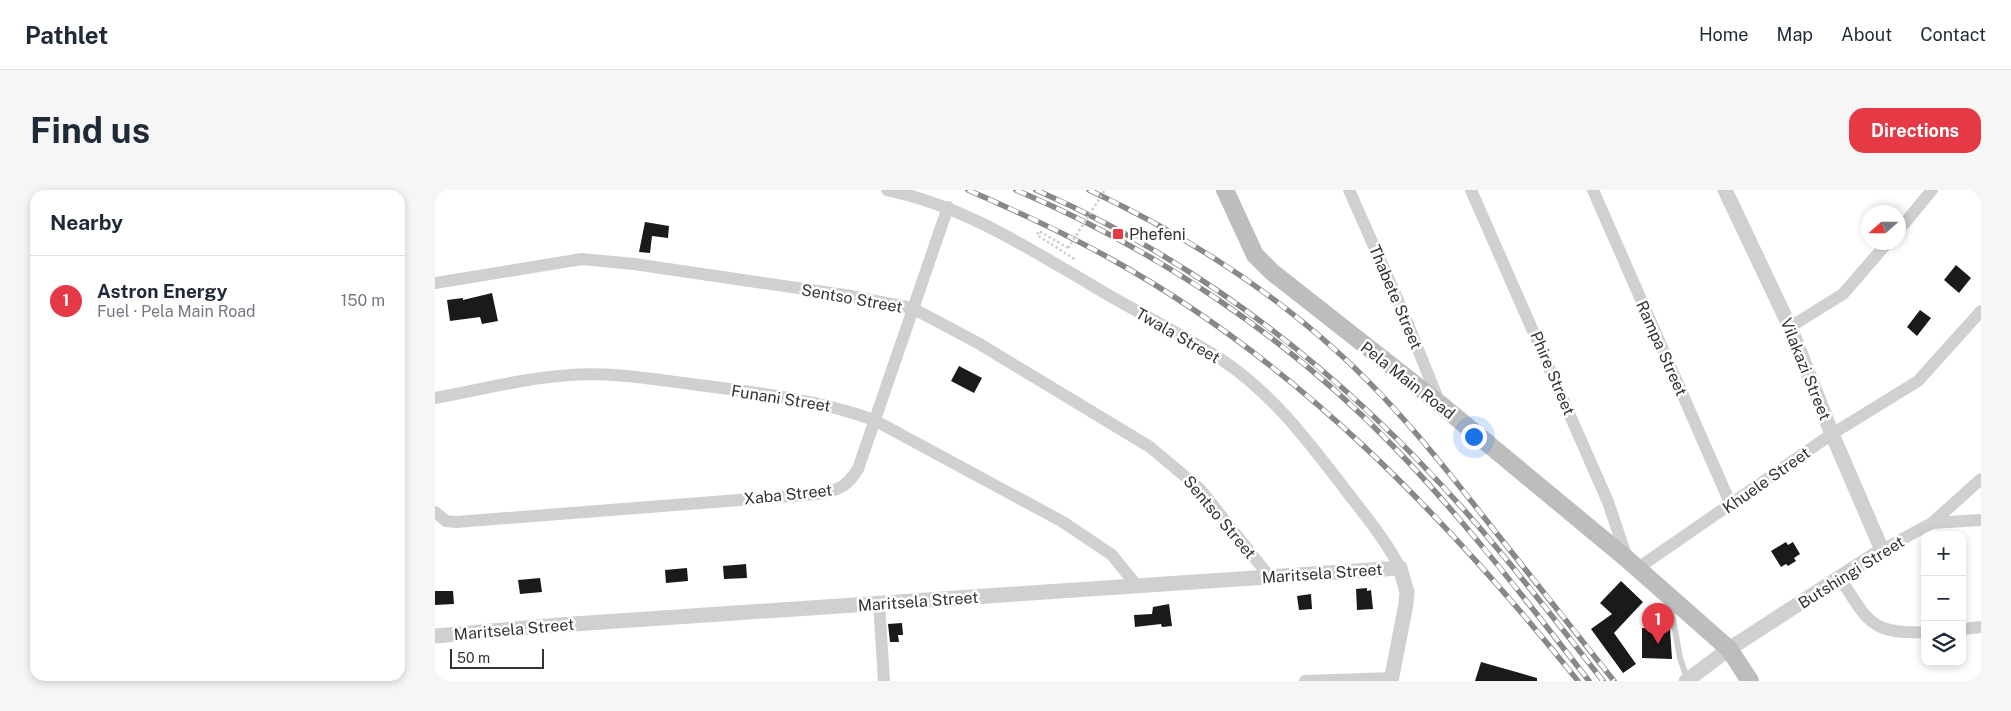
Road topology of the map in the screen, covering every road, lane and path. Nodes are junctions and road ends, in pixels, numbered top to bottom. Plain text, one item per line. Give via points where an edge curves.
1 (887, 190) edge
2 (1105, 190) edge
3 (1225, 190) edge
4 (1349, 190) edge
5 (1471, 190) edge
6 (1593, 190) edge
7 (1725, 190) edge
8 (1932, 190) edge
9 (948, 207) junction
10 (1906, 222) edge
11 (1881, 250) edge
12 (1076, 260) dead end
13 (435, 283) edge
14 (912, 308) junction
15 (1981, 311) edge
16 (1790, 327) junction
17 (435, 398) edge
18 (1440, 404) junction
19 (874, 420) junction
20 (1832, 434) junction
21 (1981, 479) edge
22 (1731, 505) junction
23 (435, 512) edge
24 (1981, 520) edge
25 (1933, 523) junction
26 (1882, 550) junction
27 (1633, 564) junction
28 (1400, 568) junction
29 (1269, 576) junction
30 (1840, 578) junction
31 (1137, 586) junction
32 (1667, 594) junction
33 (879, 603) junction
34 (1981, 627) edge
35 (1966, 629) edge
36 (1921, 632) edge
37 (435, 636) edge
38 (1729, 649) junction
39 (1391, 680) edge
40 (1687, 680) edge
41 (884, 681) edge
42 (1305, 681) edge
43 (1751, 681) edge

1 - 9 street, Twala Street
2 - 12 path, bridge via 1068,248 1039,231 1037,235
3 - 18 main road, Pela Main Road via 1248,242 1263,263
4 - 18 street, Thabete Street
5 - 27 street, Phire Street
6 - 22 street, Rampa Street
7 - 16 street, Vilakazi Street
8 - 10 street
9 - 14 street, Xaba Street
9 - 28 street, Twala Street via 1032,250 1207,351 1247,379 1277,404 1295,425 1373,525
11 - 16 street via 1843,294
13 - 14 street, Sentso Street via 582,259 845,295
14 - 19 street, Xaba Street
14 - 29 street, Sentso Street via 978,343 1150,447 1200,489
15 - 20 street, Khuele Street via 1919,381
16 - 20 street, Vilakazi Street
17 - 19 street, Funani Street via 570,375 622,376 812,401
18 - 27 main road, Pela Main Road
19 - 23 street, Xaba Street via 858,469 851,480 835,491 456,522 446,521
19 - 31 street, Funani Street via 1063,522 1112,555
20 - 22 street, Khuele Street
20 - 26 street, Vilakazi Street
21 - 25 street
22 - 27 street, Khuele Street
24 - 25 street, Butshingi Street
25 - 26 street, Butshingi Street
26 - 30 street, Butshingi Street
27 - 32 main road, Pela Main Road
28 - 29 street, Maritsela Street
28 - 39 street via 1407,592
29 - 31 street, Maritsela Street
30 - 36 street via 1858,607 1874,624 1897,633
30 - 38 street, Butshingi Street
31 - 33 street, Maritsela Street
32 - 38 main road, Pela Main Road
32 - 40 lane
33 - 37 street, Maritsela Street
33 - 41 street
34 - 35 street
38 - 40 street, Butshingi Street
38 - 43 main road, Pela Main Road
39 - 42 street

